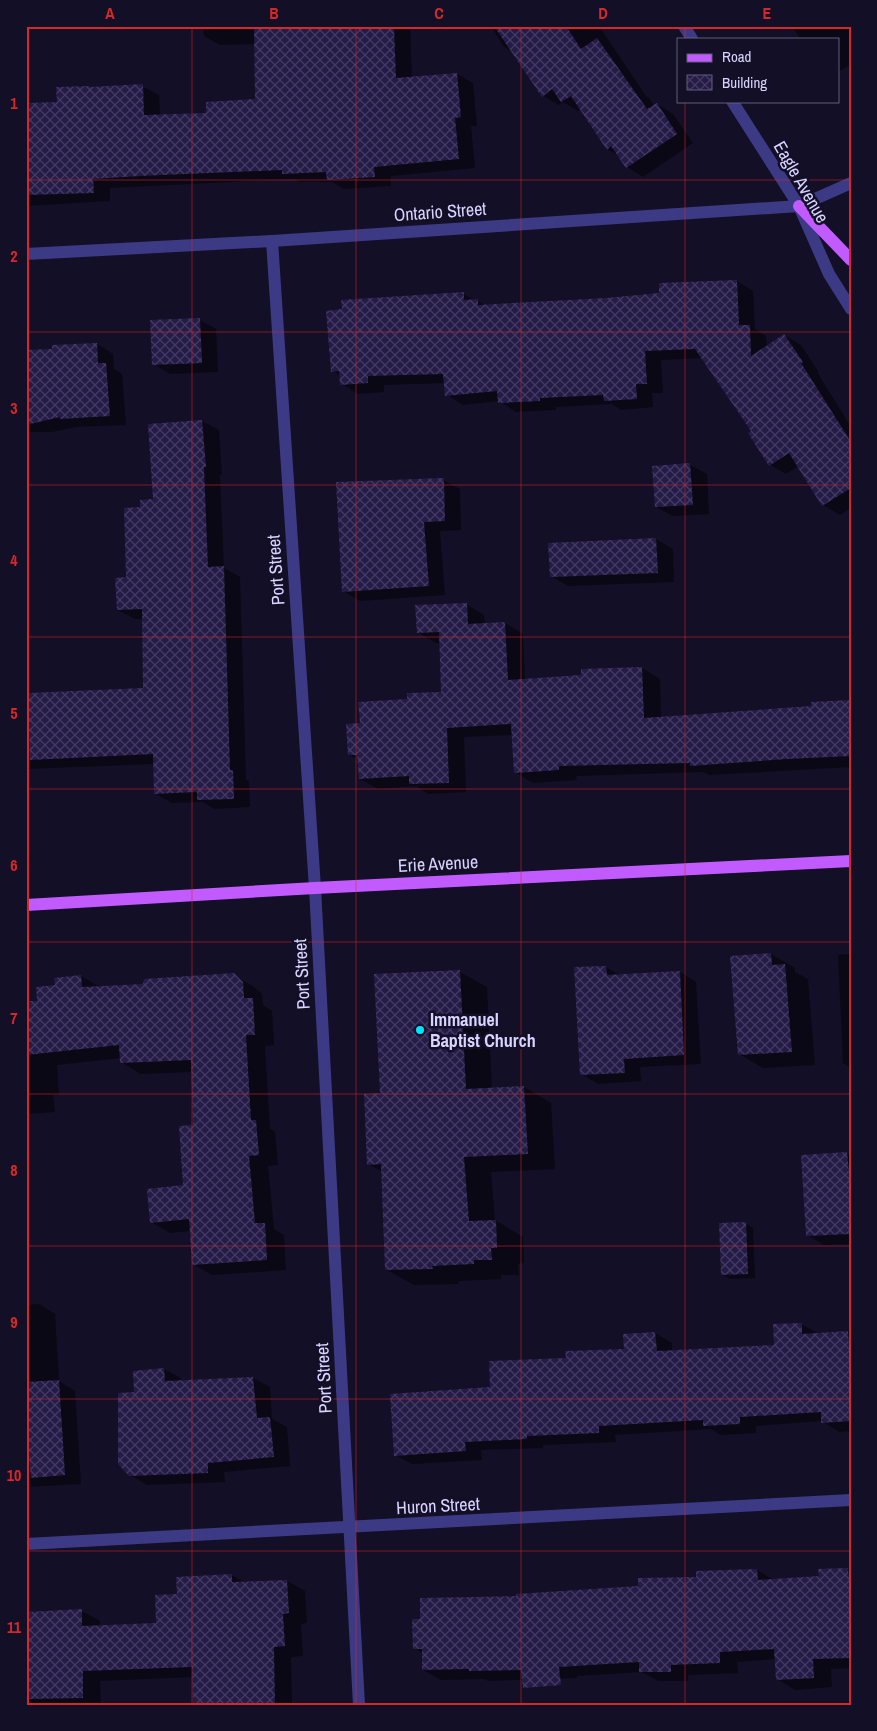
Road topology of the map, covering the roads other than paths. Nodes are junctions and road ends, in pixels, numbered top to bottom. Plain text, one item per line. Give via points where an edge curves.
1 (684, 26) edge
2 (691, 38) edge
3 (733, 102) edge
4 (851, 183) edge
5 (799, 206) junction
6 (272, 241) junction
7 (26, 254) edge
8 (851, 260) edge
9 (851, 309) edge
10 (851, 861) edge
11 (315, 888) junction
12 (26, 905) edge
13 (851, 1500) edge
14 (350, 1528) junction
15 (26, 1544) edge
16 (359, 1705) edge

1 - 2 street
3 - 5 street, Eagle Avenue
4 - 5 street, Ontario Street
5 - 6 street, Ontario Street
5 - 8 main road
5 - 9 street, Eagle Avenue via 829,274
6 - 7 street, Ontario Street
6 - 11 street, Port Street
10 - 11 main road, Erie Avenue
11 - 12 main road, Erie Avenue
11 - 14 street, Port Street
13 - 14 street, Huron Street
14 - 15 street, Huron Street
14 - 16 street, Port Street

